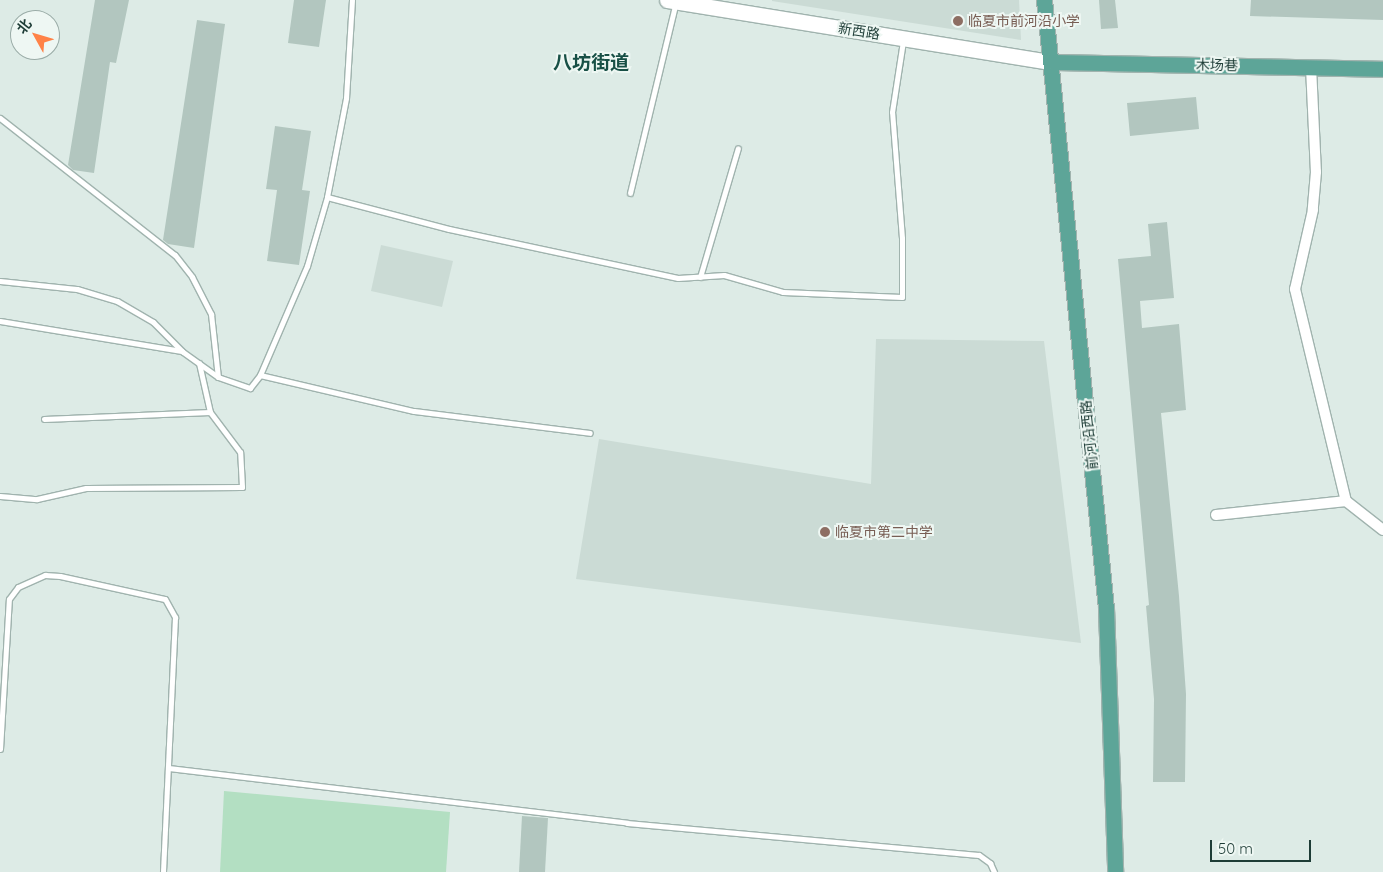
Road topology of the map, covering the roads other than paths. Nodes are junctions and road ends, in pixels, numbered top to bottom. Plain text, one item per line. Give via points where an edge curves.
1 (352, 0) edge
2 (1044, 0) edge
3 (672, 1) edge
4 (903, 38) junction
5 (1051, 62) junction
6 (1311, 67) junction
7 (1383, 69) edge
8 (0, 118) edge
9 (738, 148) dead end
10 (630, 193) dead end
11 (327, 197) junction
12 (700, 277) junction
13 (0, 281) edge
14 (0, 321) edge
15 (183, 352) junction
16 (199, 363) junction
17 (260, 375) junction
18 (218, 376) junction
19 (210, 412) junction
20 (44, 419) dead end
21 (590, 434) dead end
22 (0, 496) edge
23 (1346, 500) junction
24 (1216, 515) dead end
25 (1383, 530) edge
26 (0, 749) edge
27 (169, 768) junction
28 (163, 872) edge
29 (994, 872) edge
30 (1115, 872) edge

1 - 11 lane via 346,98
2 - 5 main road, 前河沿西路
3 - 4 main road, 新西路
3 - 10 lane
4 - 5 main road, 新西路
4 - 12 lane via 892,112 902,238 902,297 783,292 724,275
5 - 6 main road, 木场巷
5 - 30 main road, 前河沿西路 via 1106,608
6 - 7 main road, 木场巷
6 - 23 street via 1316,172 1313,210 1294,289
8 - 18 lane via 175,255 192,277 211,314
9 - 12 lane
11 - 12 lane via 468,234 678,278
11 - 17 lane via 307,266
13 - 15 lane via 77,289 117,301 153,322
14 - 15 lane
15 - 16 lane
16 - 18 lane
16 - 19 lane
17 - 18 lane via 250,388
17 - 21 lane via 414,411
19 - 20 lane
19 - 22 lane via 240,452 242,487 86,488 37,499
23 - 24 street
23 - 25 street
26 - 27 lane via 9,598 31,579 45,575 60,576 159,597 170,604 175,617
27 - 28 lane
27 - 29 lane via 628,823 979,855 990,862

